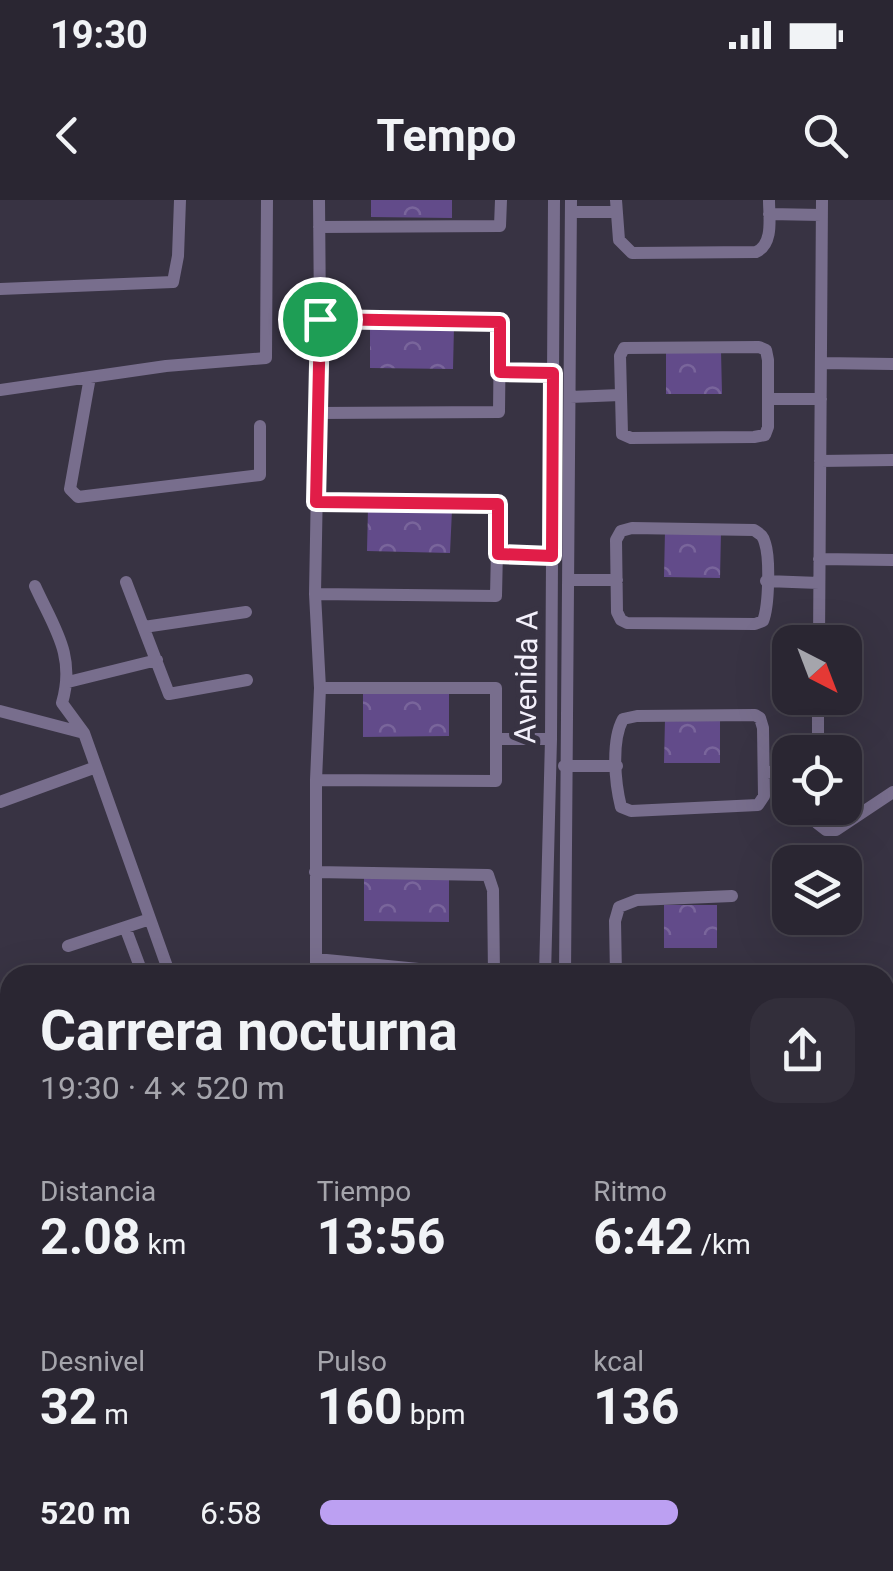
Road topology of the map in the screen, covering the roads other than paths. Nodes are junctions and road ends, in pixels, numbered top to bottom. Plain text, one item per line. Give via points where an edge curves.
1 (180, 200) edge
2 (266, 200) edge
3 (318, 200) edge
4 (501, 200) edge
5 (554, 200) edge
6 (571, 206) edge
7 (616, 206) edge
8 (769, 207) edge
9 (822, 207) edge
10 (319, 228) junction
11 (0, 289) edge
12 (320, 319) junction
13 (821, 363) junction
14 (893, 364) edge
15 (500, 372) junction
16 (553, 373) junction
17 (90, 376) junction
18 (0, 390) edge
19 (620, 395) junction
20 (570, 397) junction
21 (769, 400) junction
22 (820, 400) junction
23 (318, 412) junction
24 (260, 426) dead end
25 (820, 460) junction
26 (893, 460) edge
27 (316, 502) junction
28 (498, 554) junction
29 (819, 560) junction
30 (893, 560) edge
31 (552, 563) junction
32 (568, 574) junction
33 (618, 580) junction
34 (766, 580) junction
35 (126, 582) dead end
36 (819, 583) junction
37 (35, 586) dead end
38 (315, 594) junction
39 (246, 612) dead end
40 (819, 625) edge
41 (144, 627) junction
42 (157, 660) junction
43 (248, 680) dead end
44 (68, 682) junction
45 (320, 688) junction
46 (0, 711) edge
47 (84, 733) junction
48 (498, 739) junction
49 (550, 739) junction
50 (564, 766) junction
51 (617, 766) junction
52 (96, 768) junction
53 (772, 771) edge
54 (765, 772) junction
55 (316, 780) junction
56 (893, 792) edge
57 (0, 802) edge
58 (862, 813) edge
59 (820, 825) edge
60 (844, 825) edge
61 (315, 872) junction
62 (732, 896) dead end
63 (150, 918) junction
64 (125, 927) junction
65 (68, 946) dead end
66 (316, 959) junction
67 (139, 965) edge
68 (166, 965) edge
69 (316, 965) edge
70 (378, 965) edge
71 (494, 965) edge
72 (545, 965) edge
73 (565, 965) edge
74 (616, 965) edge

1 - 11 street via 173,282
2 - 17 street via 266,358
3 - 10 street
4 - 10 street via 500,226
5 - 16 street, Avenida A
6 - 7 street
6 - 20 street, Avenida A
7 - 8 street via 619,240 632,252 756,252 768,240
8 - 9 street
9 - 13 street
10 - 12 street
12 - 15 street via 500,322
12 - 23 street
13 - 14 street
13 - 22 street
15 - 16 street
15 - 23 street via 499,412
16 - 31 street, Avenida A
17 - 18 street
17 - 24 street via 70,488 78,497 260,475
19 - 20 street
19 - 21 street via 622,434 631,438 764,435
19 - 21 street via 624,348 760,346 768,360
20 - 32 street, Avenida A
21 - 22 street
22 - 25 street
23 - 27 street
25 - 26 street
25 - 29 street
27 - 28 street via 498,504
27 - 38 street
28 - 31 street
28 - 38 street via 496,596
29 - 30 street
29 - 36 street
31 - 32 street
31 - 49 street, Avenida A
32 - 33 street
32 - 50 street, Avenida A
33 - 34 street via 617,612 627,623 755,624 766,614
33 - 34 street via 616,540 632,528 754,530 765,542
34 - 36 street
35 - 41 street
36 - 40 street
37 - 44 street via 68,660
38 - 45 street
39 - 41 street
41 - 42 street
42 - 43 street via 169,694
42 - 44 street
44 - 47 street via 62,702
45 - 48 street via 496,688
45 - 55 street
46 - 47 street
47 - 52 street
48 - 49 street
48 - 55 street via 496,782
49 - 72 street, Avenida A
50 - 51 street
50 - 73 street, Avenida A
51 - 54 street via 621,806 631,811 749,808 764,796
51 - 54 street via 623,719 755,715 764,728
52 - 57 street
52 - 63 street
53 - 54 street
55 - 61 street
56 - 58 street
59 - 60 street via 836,830
61 - 66 street
61 - 71 street via 488,875
62 - 74 street via 637,900 619,908
63 - 64 street
63 - 68 street
64 - 65 street
64 - 67 street
66 - 69 street
66 - 70 street

